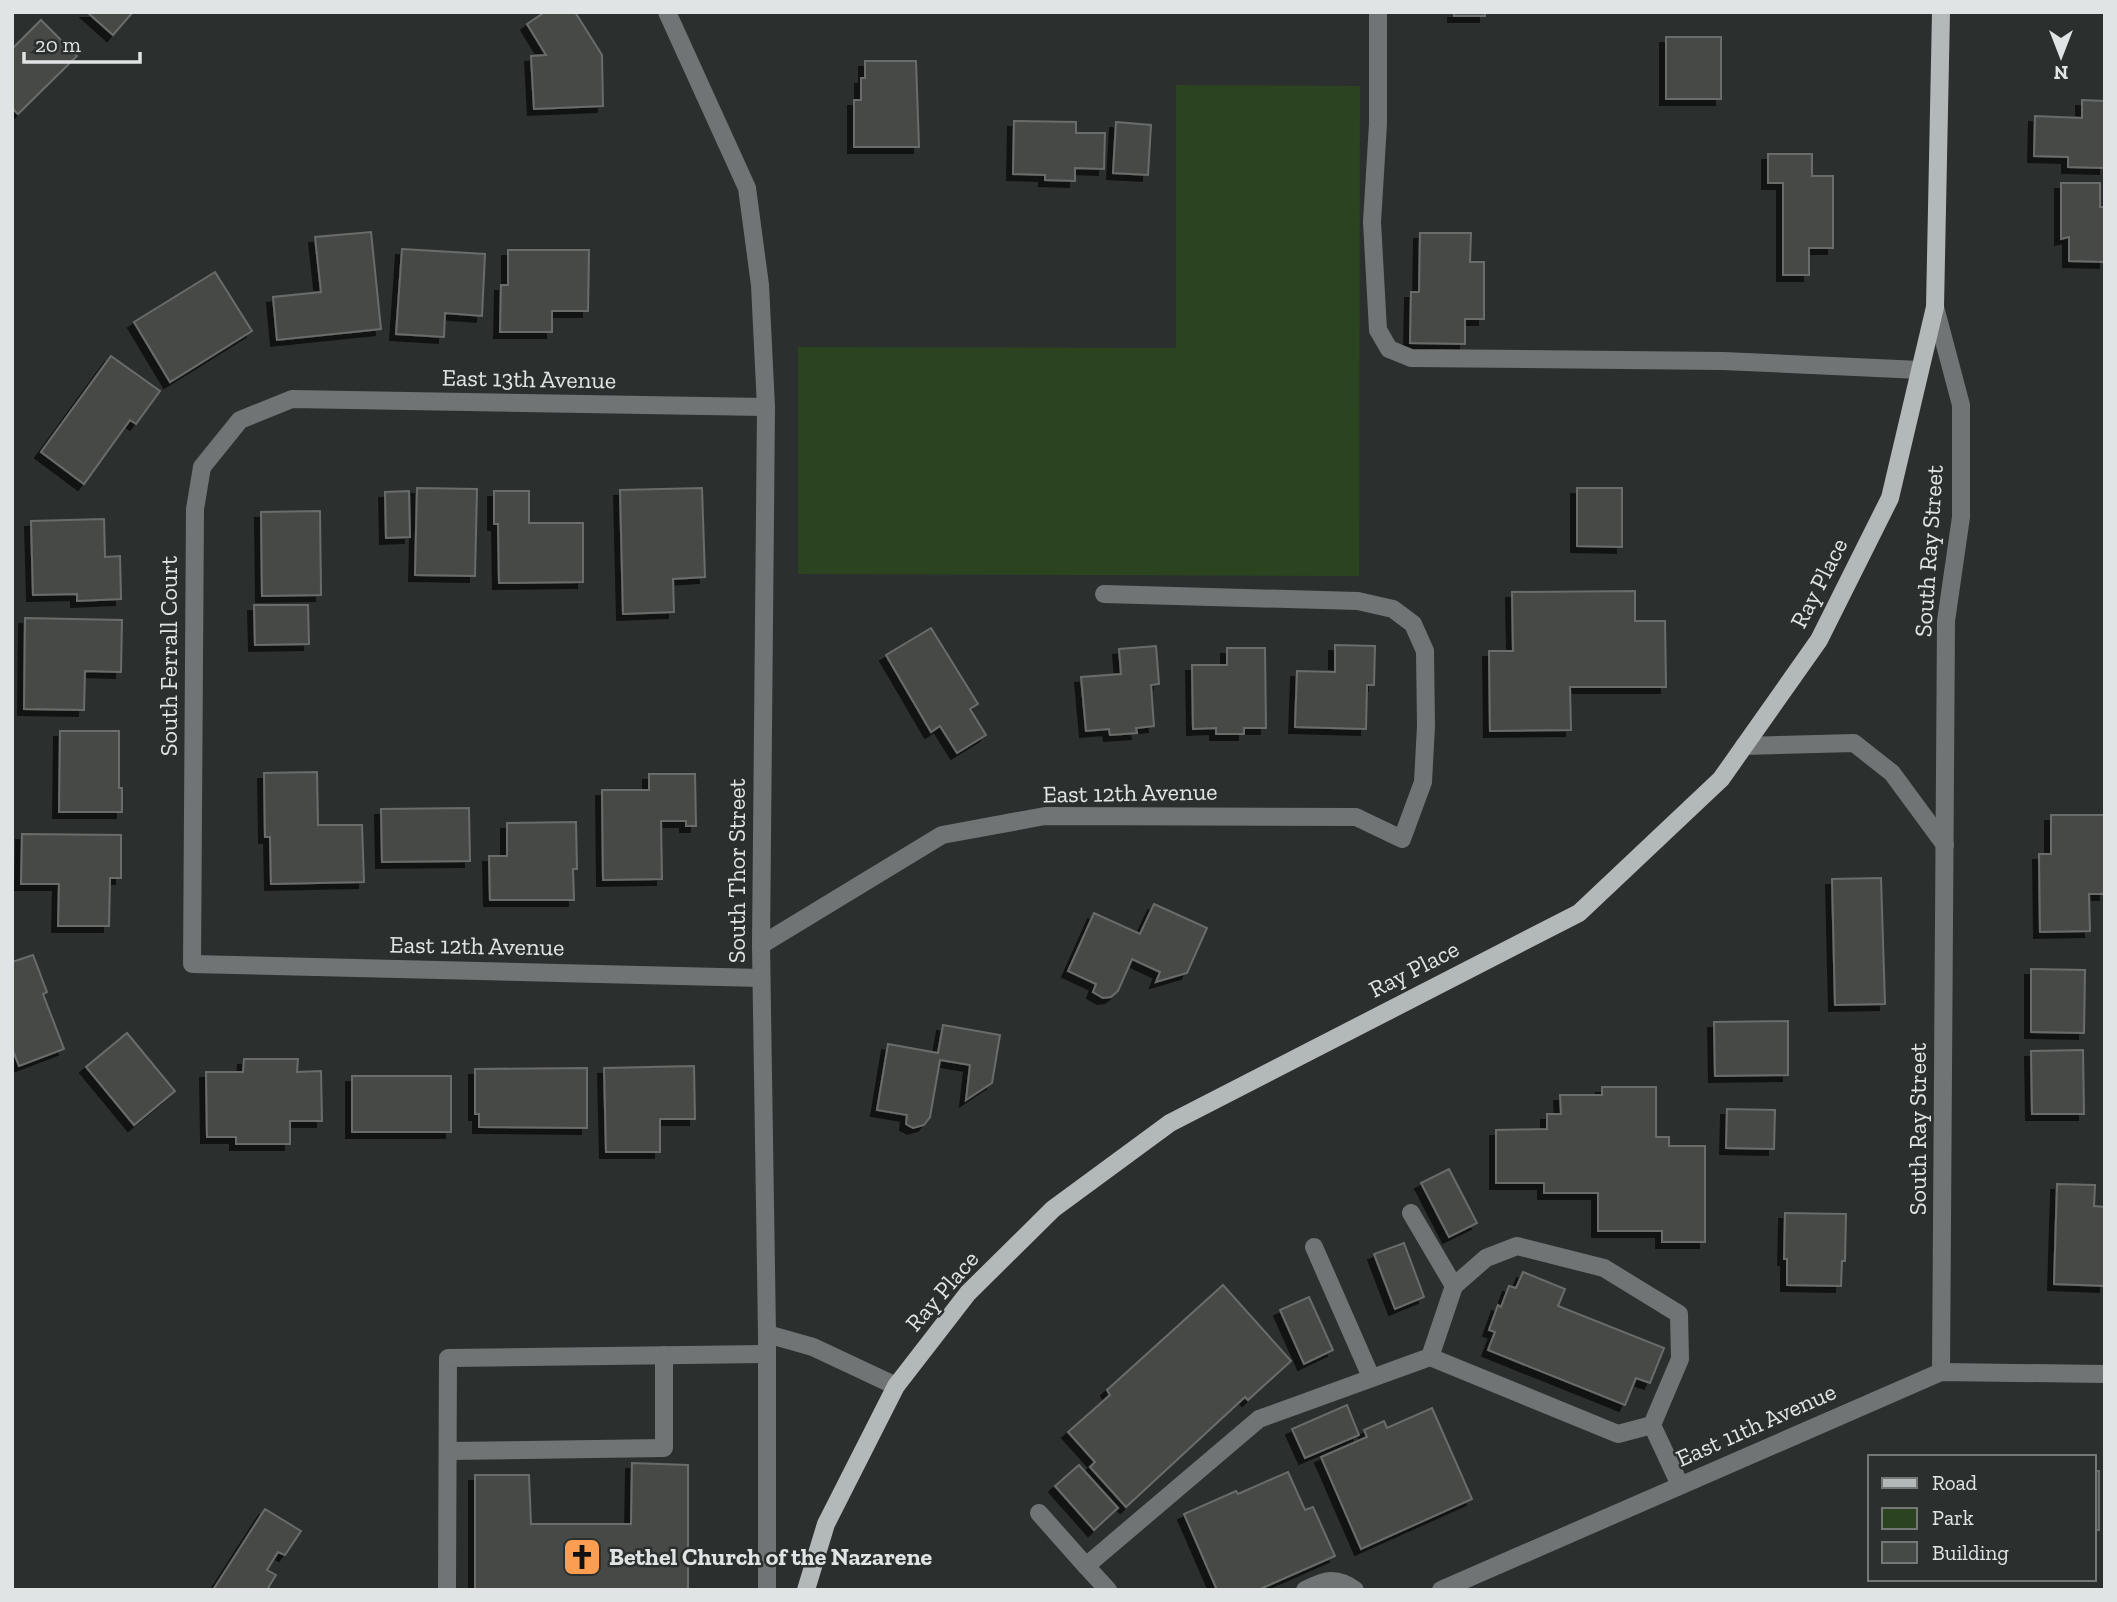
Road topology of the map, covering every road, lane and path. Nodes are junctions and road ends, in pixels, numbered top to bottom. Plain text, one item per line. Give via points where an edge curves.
1 (667, 12) edge
2 (1378, 12) edge
3 (1941, 12) edge
4 (1935, 307) junction
5 (1920, 370) junction
6 (292, 399) joint
7 (766, 407) junction
8 (1104, 594) dead end
9 (1744, 746) junction
10 (1945, 845) junction
11 (761, 946) junction
12 (192, 964) joint
13 (761, 978) junction
14 (1411, 1213) dead end
15 (1314, 1247) dead end
16 (1454, 1286) junction
17 (767, 1334) junction
18 (767, 1354) junction
19 (664, 1355) junction
20 (1430, 1357) junction
21 (1941, 1372) junction
22 (2105, 1374) edge
23 (1371, 1377) junction
24 (896, 1386) junction
25 (1651, 1425) junction
26 (447, 1451) junction
27 (1680, 1485) junction
28 (1039, 1513) dead end
29 (1086, 1566) junction
30 (447, 1590) edge
31 (766, 1590) edge
32 (806, 1590) edge
33 (1108, 1590) edge
34 (1305, 1590) edge
35 (1355, 1590) edge
36 (1441, 1590) edge

1 - 7 street, South Thor Street via 747,188 760,285
2 - 5 street via 1372,222 1378,330 1389,349 1411,358 1710,360
3 - 4 main road, South Ray Street
4 - 5 main road, Ray Place
4 - 10 street, South Ray Street via 1961,405 1961,517 1946,621
5 - 9 main road, Ray Place via 1890,498 1818,640
6 - 7 street, East 13th Avenue
6 - 12 street, South Ferrall Court via 240,420 202,467 195,509
7 - 11 street, South Thor Street
8 - 11 street, East 12th Avenue via 1358,601 1393,608 1413,624 1425,651 1426,726 1423,782 1402,839 1356,817 1045,816 942,835
9 - 10 street via 1854,743 1892,774
9 - 24 main road, Ray Place via 1721,779 1578,913 1170,1123 1053,1209 968,1293
10 - 21 street, South Ray Street
11 - 13 street, South Thor Street
12 - 13 street, East 12th Avenue
13 - 17 street, South Thor Street
14 - 16 street
15 - 23 street
16 - 20 street
16 - 25 street via 1486,1258 1517,1246 1604,1268 1679,1314 1680,1359
17 - 18 street, South Thor Street
17 - 24 street via 813,1347
18 - 19 street
18 - 31 street, South Thor Street
19 - 26 street via 447,1358
19 - 26 street via 664,1448
20 - 23 street
20 - 25 street via 1618,1434
21 - 22 street, East 11th Avenue
21 - 27 street, East 11th Avenue
23 - 29 street via 1259,1419
24 - 32 main road, Ray Place via 827,1524
25 - 27 street
26 - 30 street
27 - 36 street, East 11th Avenue
28 - 29 street
29 - 33 street
34 - 35 street via 1321,1582 1342,1580

